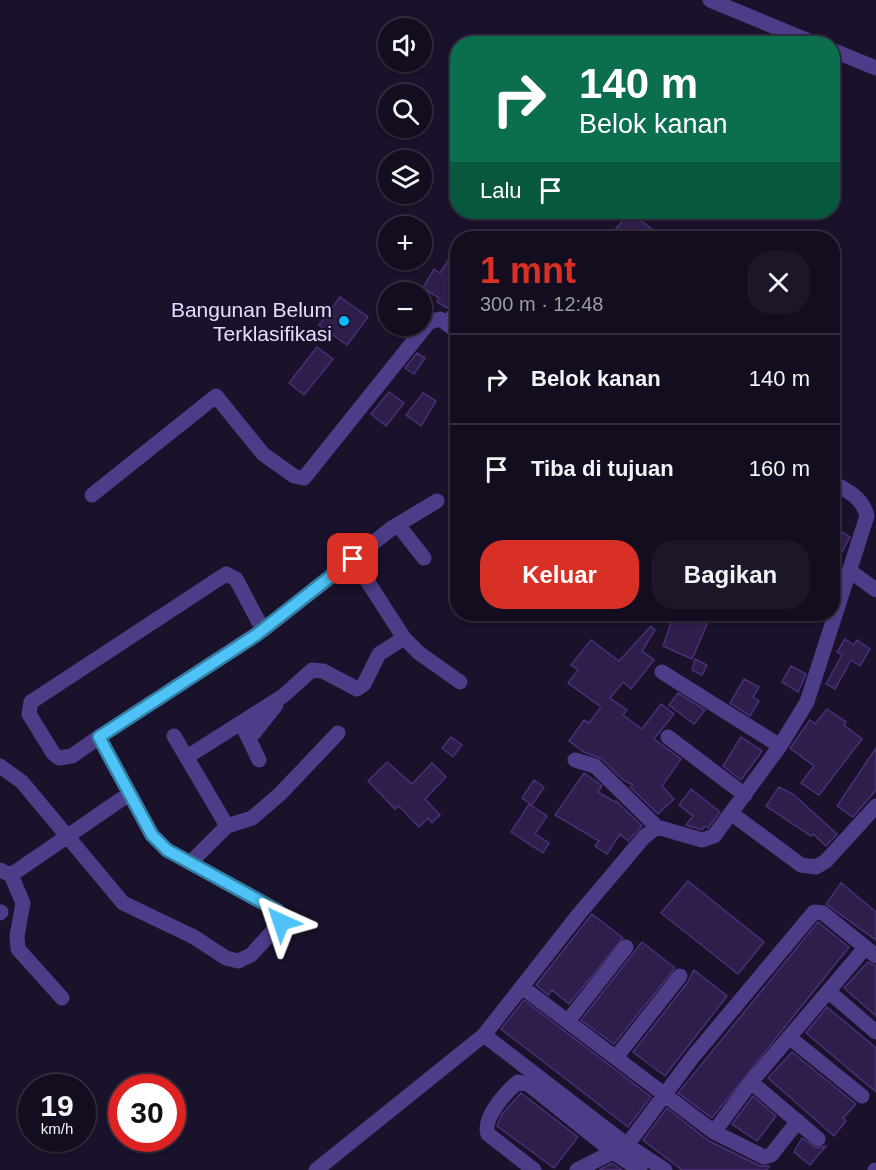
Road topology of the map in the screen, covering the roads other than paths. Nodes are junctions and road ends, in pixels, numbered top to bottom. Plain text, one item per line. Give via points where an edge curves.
1 (710, 0) edge
2 (797, 36) edge
3 (840, 53) edge
4 (876, 68) edge
5 (450, 326) edge
6 (840, 486) edge
7 (92, 495) dead end
8 (437, 501) dead end
9 (398, 525) junction
10 (424, 558) dead end
11 (353, 559) junction
12 (850, 571) junction
13 (876, 590) edge
14 (840, 601) edge
15 (834, 621) edge
16 (263, 630) junction
17 (404, 638) junction
18 (662, 672) dead end
19 (460, 682) dead end
20 (283, 696) junction
21 (240, 723) junction
22 (338, 733) dead end
23 (174, 736) dead end
24 (99, 737) junction
25 (668, 737) dead end
26 (249, 739) junction
27 (780, 746) junction
28 (187, 757) junction
29 (260, 760) dead end
30 (575, 760) dead end
31 (2, 770) edge
32 (129, 794) junction
33 (745, 795) junction
34 (876, 806) edge
35 (732, 814) junction
36 (227, 826) junction
37 (657, 827) junction
38 (67, 838) junction
39 (190, 862) junction
40 (6, 872) edge
41 (626, 947) dead end
42 (871, 952) edge
43 (680, 976) dead end
44 (522, 987) junction
45 (829, 992) junction
46 (62, 998) dead end
47 (568, 1020) junction
48 (876, 1032) edge
49 (484, 1035) junction
50 (789, 1036) junction
51 (617, 1056) junction
52 (751, 1082) junction
53 (664, 1093) junction
54 (862, 1096) dead end
55 (798, 1121) junction
56 (714, 1132) junction
57 (818, 1139) dead end
58 (620, 1149) junction
59 (316, 1170) edge
60 (534, 1170) edge
61 (577, 1170) edge
62 (640, 1170) edge
63 (665, 1170) edge

1 - 2 street
3 - 4 street
5 - 7 street via 440,319 429,322 304,478 294,476 263,454 216,396
6 - 12 street via 865,507 865,527
8 - 9 street
9 - 10 street
9 - 11 street
11 - 16 street
11 - 17 street
12 - 13 street
12 - 14 street
15 - 27 street via 807,702
16 - 24 street
16 - 24 street via 236,579 226,574 30,702 29,714 59,758 72,756
17 - 19 street
17 - 20 street via 380,654 364,684 357,689 312,670
18 - 27 street
20 - 21 street
20 - 26 street
21 - 26 street
21 - 28 street
22 - 36 street via 252,818
23 - 28 street
24 - 32 street
25 - 33 street
26 - 29 street
27 - 33 street
28 - 36 street
30 - 37 street via 595,766
31 - 38 street via 22,782
32 - 38 street
32 - 39 street via 152,835 167,850
33 - 35 street
34 - 35 street via 826,861 810,867 801,865
35 - 37 street via 706,840
36 - 39 street
37 - 44 street via 644,837 579,914
38 - 39 street via 123,903 194,937 226,958 238,961 251,955 281,922 278,911
38 - 40 street
40 - 46 street via 23,903 18,949
41 - 47 street
42 - 45 street
42 - 53 street via 823,913 814,912
43 - 51 street
44 - 47 street
44 - 49 street
45 - 48 street
45 - 50 street
47 - 51 street
49 - 58 street
49 - 59 street
50 - 52 street
50 - 54 street
51 - 53 street
52 - 55 street
52 - 56 street
53 - 56 street
53 - 58 street
55 - 56 street via 771,1155 764,1157
55 - 57 street
58 - 60 street via 528,1084 518,1083 489,1119 486,1129
58 - 61 street
58 - 62 street
58 - 63 street

